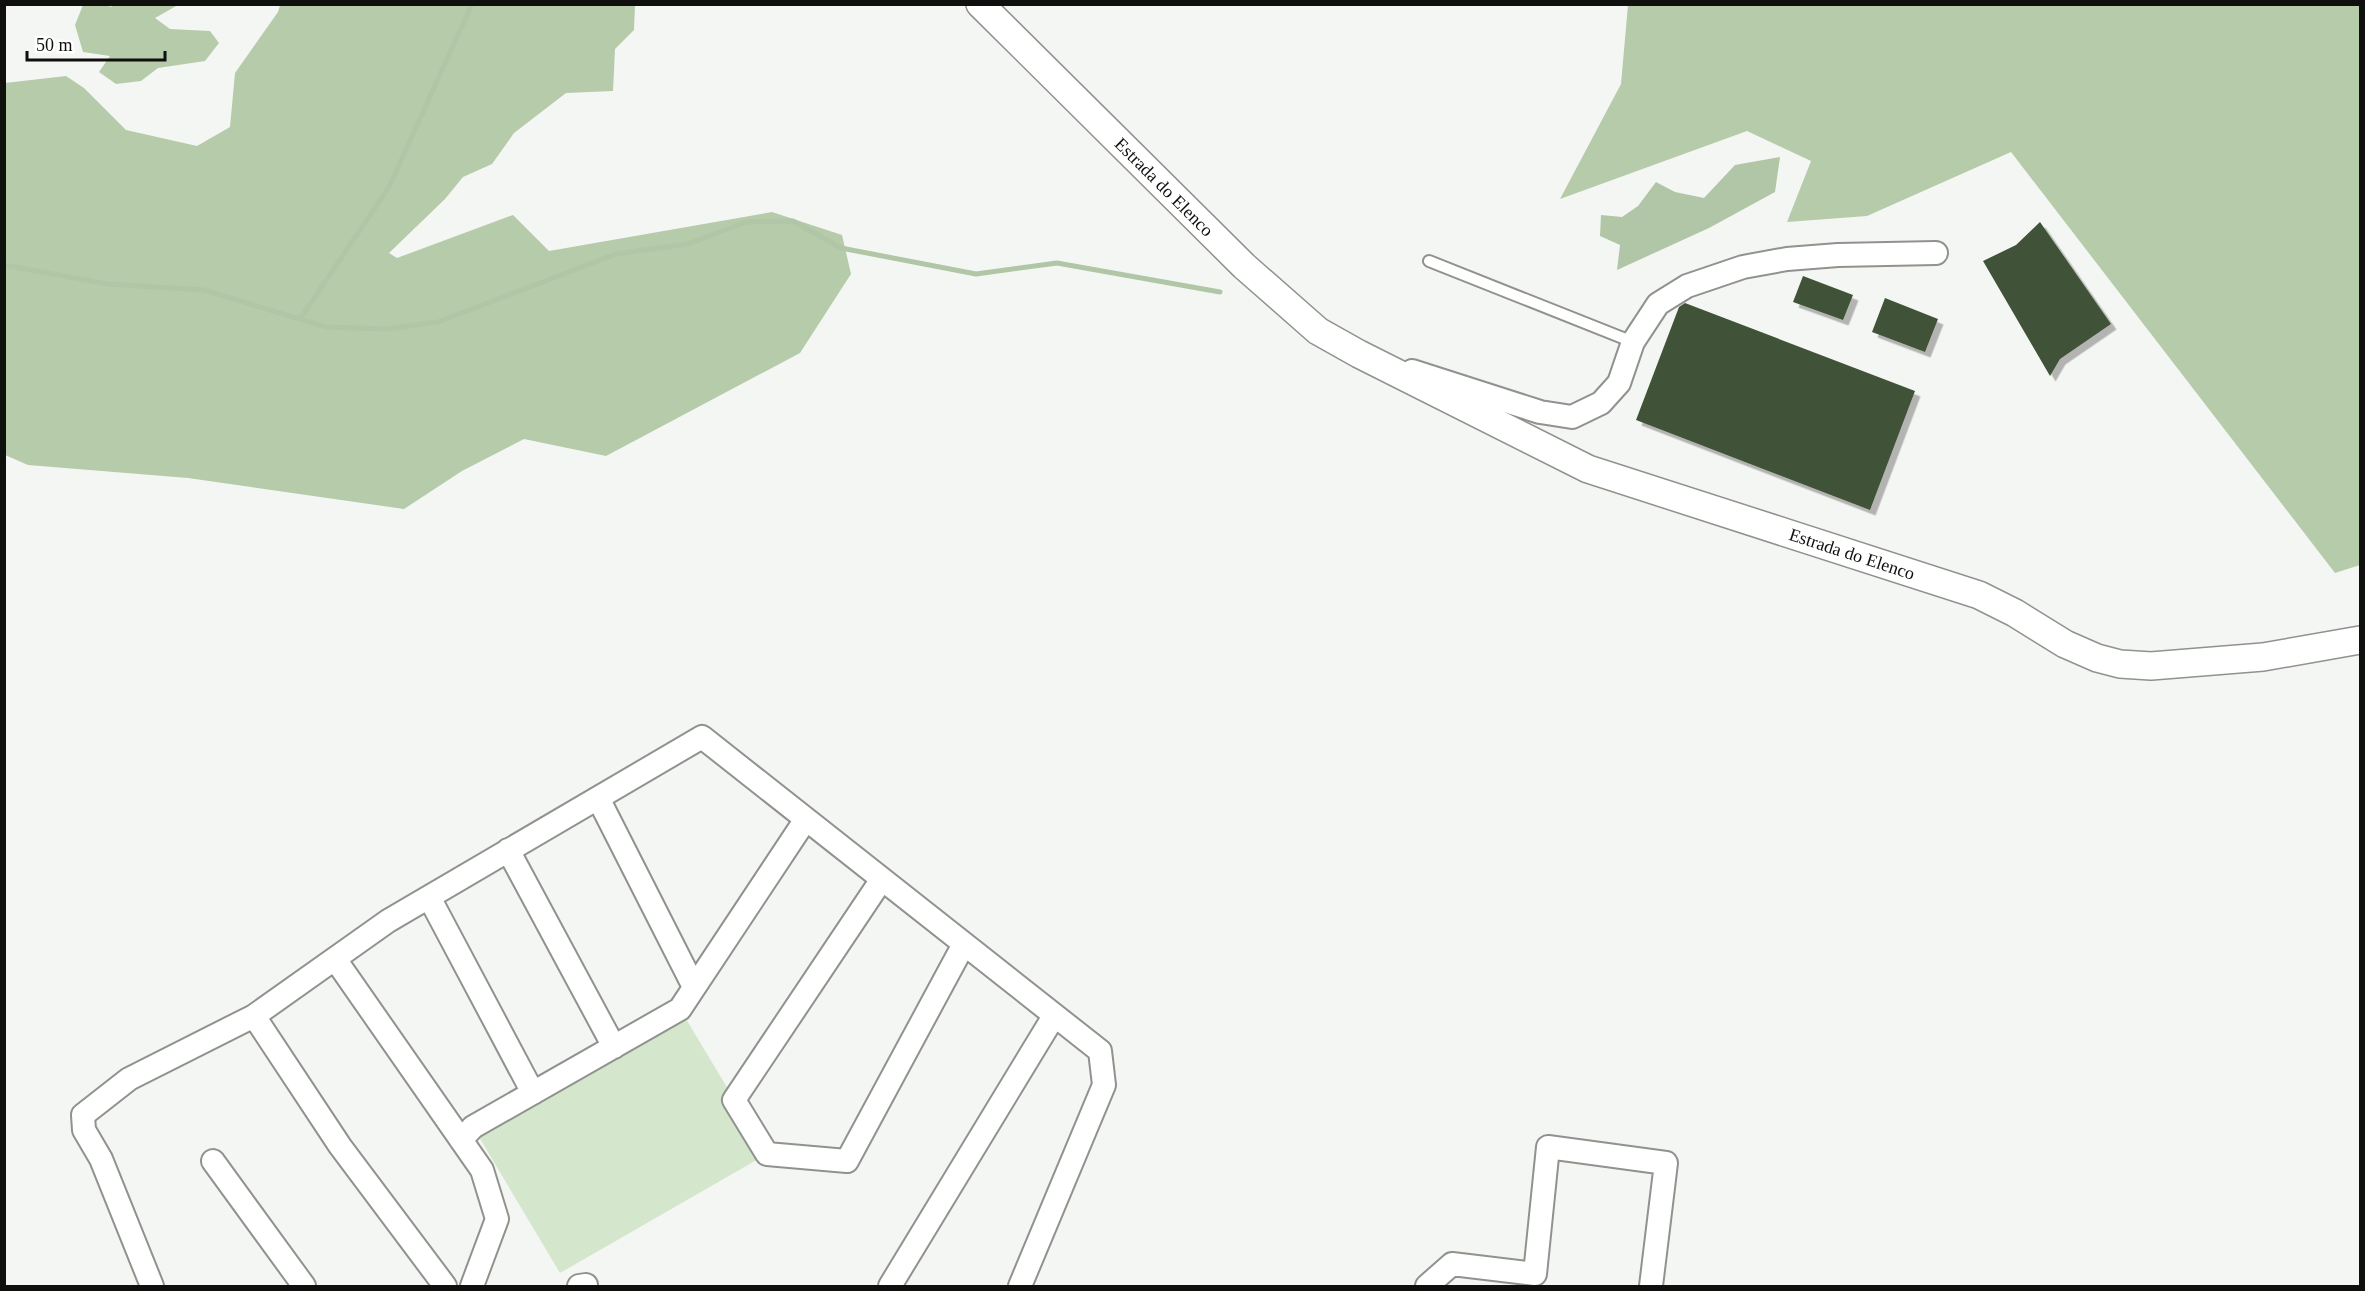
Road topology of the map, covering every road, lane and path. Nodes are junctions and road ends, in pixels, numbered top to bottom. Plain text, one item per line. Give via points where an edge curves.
1 (980, 4) edge
2 (1936, 253) dead end
3 (1429, 261) dead end
4 (1633, 342) junction
5 (1359, 354) junction
6 (2361, 640) edge
7 (598, 798) junction
8 (806, 819) junction
9 (508, 850) junction
10 (882, 879) junction
11 (429, 897) junction
12 (964, 944) junction
13 (335, 959) junction
14 (694, 987) junction
15 (254, 1016) junction
16 (1054, 1016) junction
17 (614, 1047) junction
18 (533, 1093) junction
19 (461, 1140) junction
20 (213, 1161) dead end
21 (1534, 1280) edge
22 (152, 1287) edge
23 (304, 1287) edge
24 (445, 1287) edge
25 (472, 1287) edge
26 (890, 1287) edge
27 (1020, 1287) edge
28 (1427, 1287) edge
29 (1651, 1287) edge

1 - 5 street, Estrada do Elenco via 1244,266 1318,330
2 - 4 street, Estrada do Elenco via 1838,255 1743,267 1687,286 1658,304
3 - 4 lane
4 - 5 street, Estrada do Elenco via 1619,382 1601,403 1572,417 1540,412
5 - 6 street, Estrada do Elenco via 1588,468 1979,596 2097,658 2151,666 2263,657
7 - 8 street via 702,737
7 - 9 street
7 - 14 street
8 - 10 street
8 - 14 street
9 - 11 street
9 - 17 street
10 - 12 street
10 - 12 street via 734,1100 767,1154 847,1161
11 - 13 street
11 - 18 street
12 - 16 street
13 - 15 street
13 - 19 street
14 - 17 street via 680,1009
15 - 22 street via 129,1079 83,1115 84,1130 101,1159
15 - 24 street via 340,1146
16 - 26 street
16 - 27 street via 1100,1051 1104,1085
17 - 18 street
18 - 19 street via 473,1127
19 - 25 street via 482,1170 497,1219
20 - 23 street
21 - 28 street via 1452,1264
21 - 29 street via 1548,1147 1666,1163

